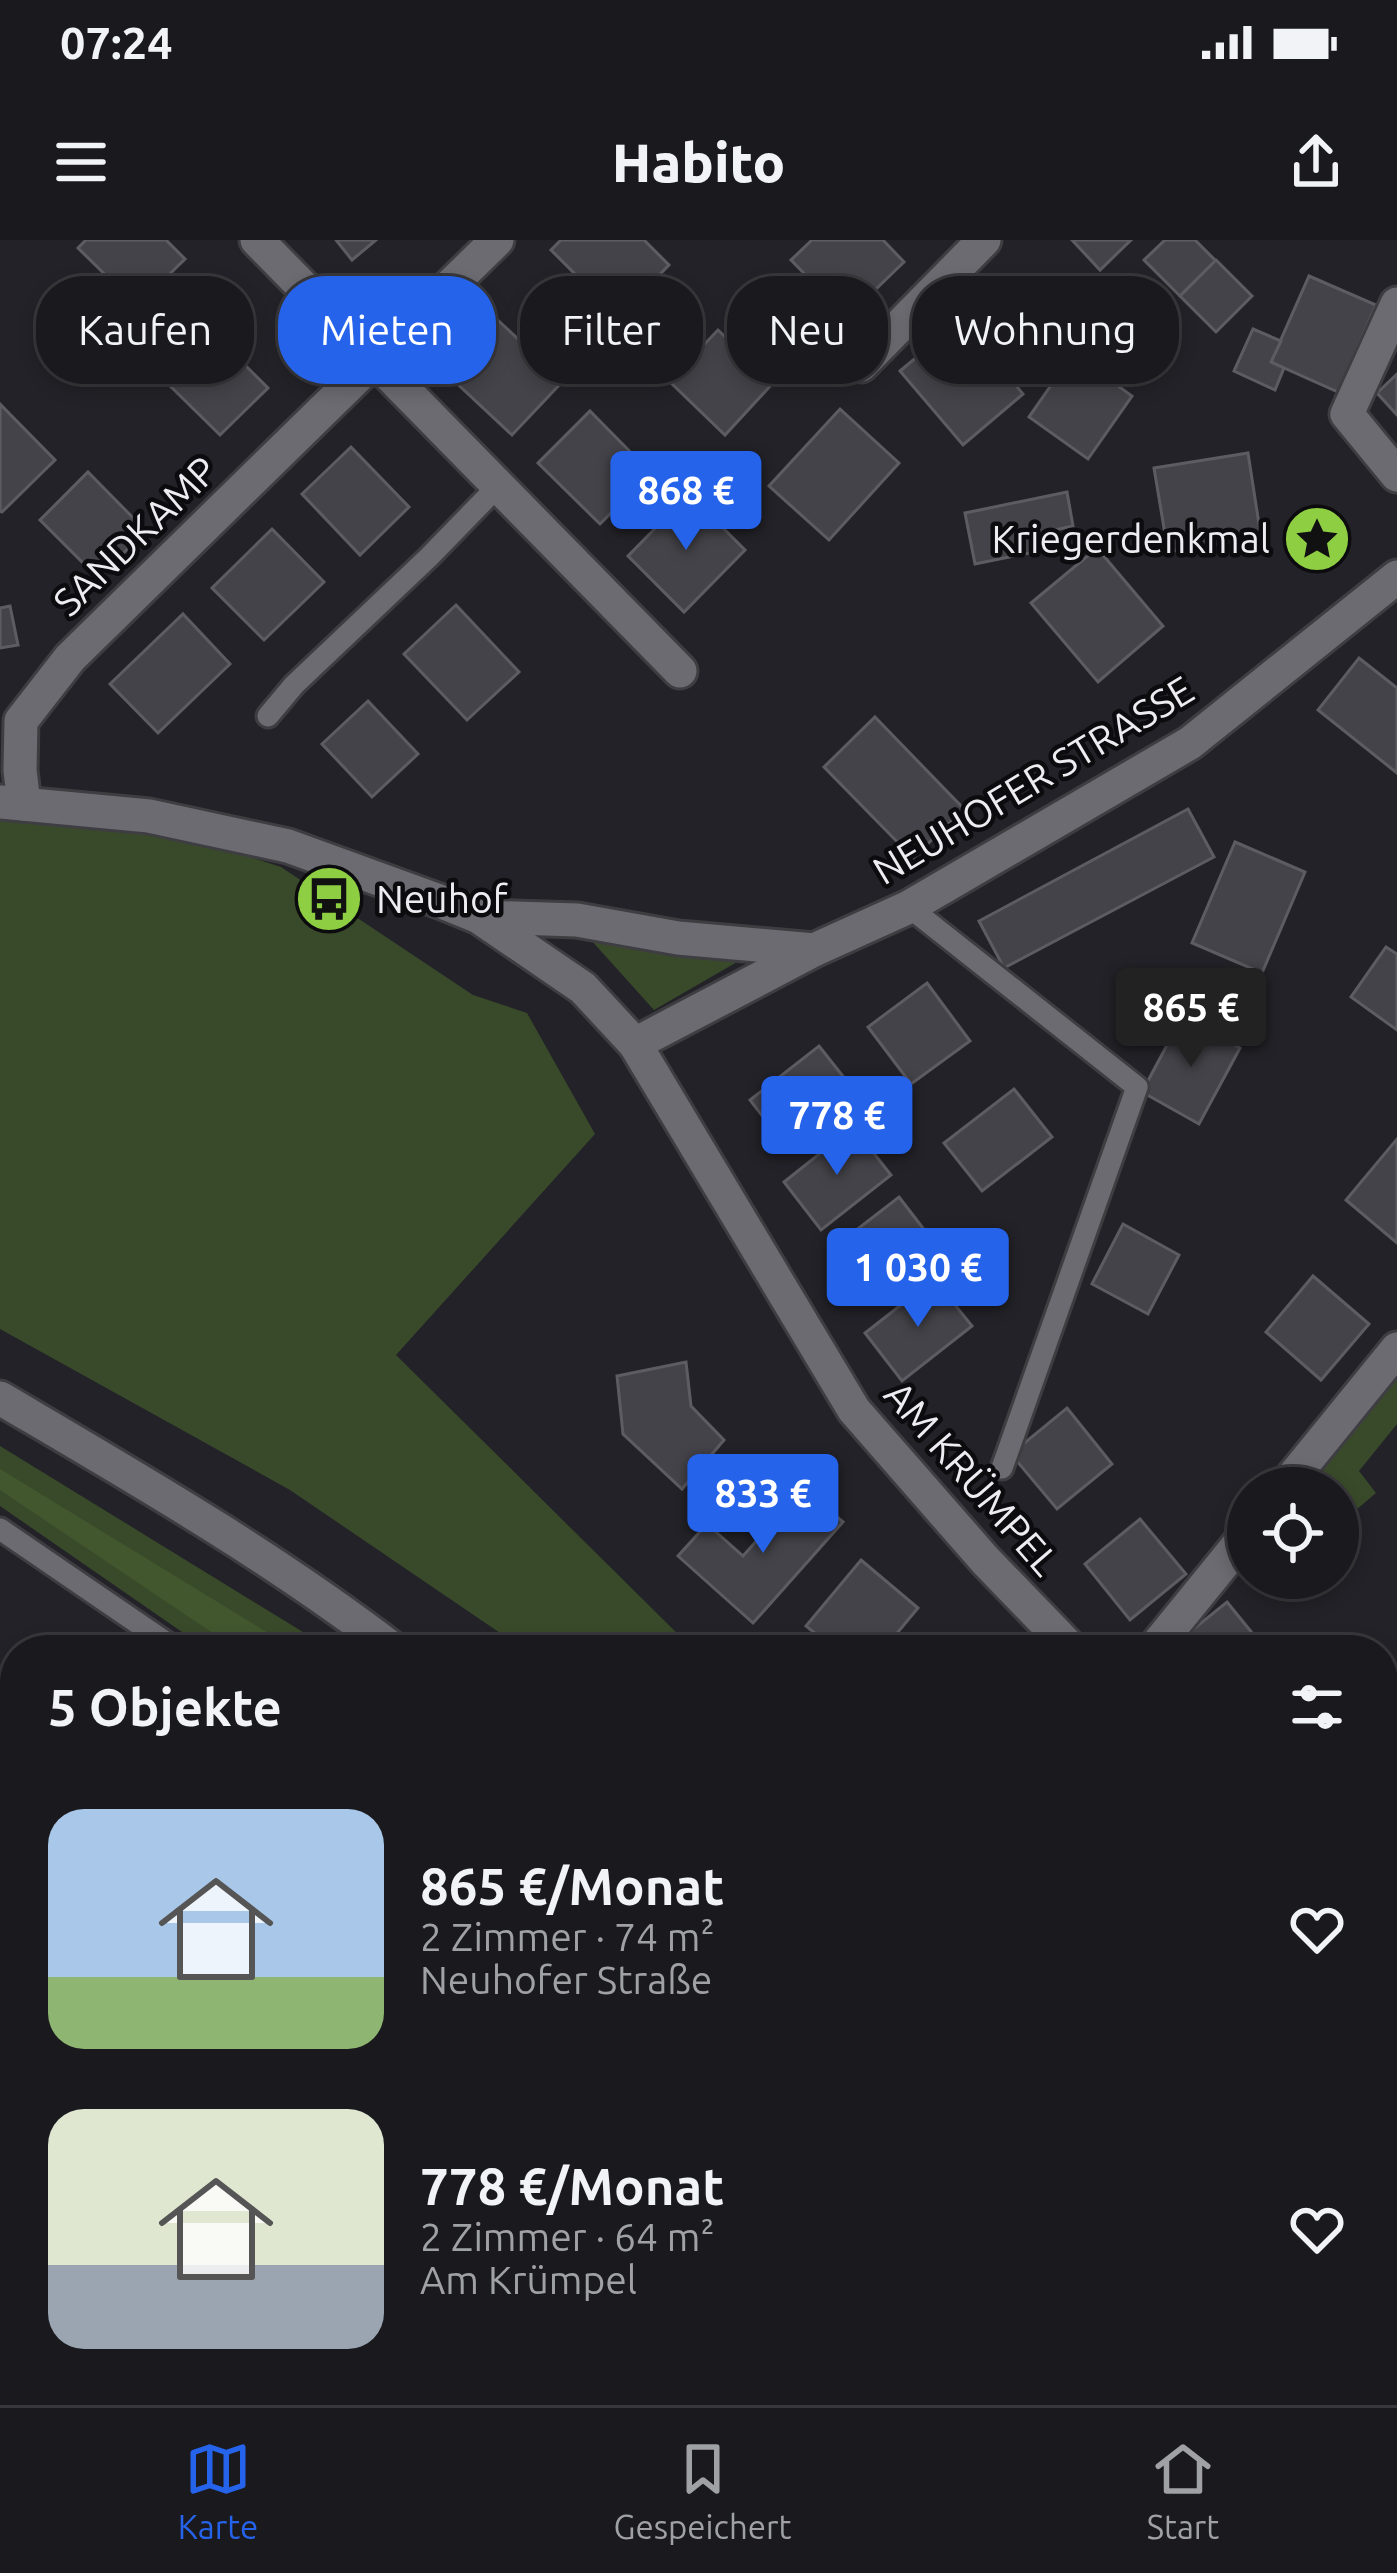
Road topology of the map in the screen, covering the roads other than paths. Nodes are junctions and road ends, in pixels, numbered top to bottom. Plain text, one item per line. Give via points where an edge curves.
1 (257, 240) edge
2 (497, 240) edge
3 (984, 240) edge
4 (292, 276) edge
5 (461, 276) edge
6 (1397, 304) edge
7 (888, 338) edge
8 (352, 384) edge
9 (398, 384) edge
10 (1397, 475) edge
11 (498, 486) junction
12 (1397, 577) edge
13 (680, 670) dead end
14 (268, 716) dead end
15 (12, 803) edge
16 (909, 907) junction
17 (479, 917) junction
18 (814, 950) junction
19 (635, 1044) junction
20 (1397, 1349) edge
21 (0, 1398) edge
22 (1301, 1467) edge
23 (1002, 1468) dead end
24 (0, 1529) edge
25 (1227, 1559) edge
26 (155, 1635) edge
27 (374, 1635) edge
28 (1058, 1635) edge
29 (1165, 1635) edge

1 - 4 street
2 - 5 street, SANDKAMP
3 - 7 street
6 - 10 street via 1347,414
8 - 15 street, SANDKAMP via 70,658 21,721
9 - 11 street
11 - 13 street
11 - 14 lane
12 - 16 street, NEUHOFER STRASSE via 1190,743
15 - 17 street, NEUHOFER STRASSE via 149,816 288,846
16 - 18 street, NEUHOFER STRASSE
16 - 23 lane, AM KRÜMPEL via 1136,1088
17 - 18 street, NEUHOFER STRASSE via 577,920
17 - 19 street, NEUHOFER STRASSE via 583,988
18 - 19 street, NEUHOFER STRASSE
19 - 28 street, AM KRÜMPEL via 854,1410
20 - 22 street
21 - 27 street via 154,1488
24 - 26 lane
25 - 29 street

